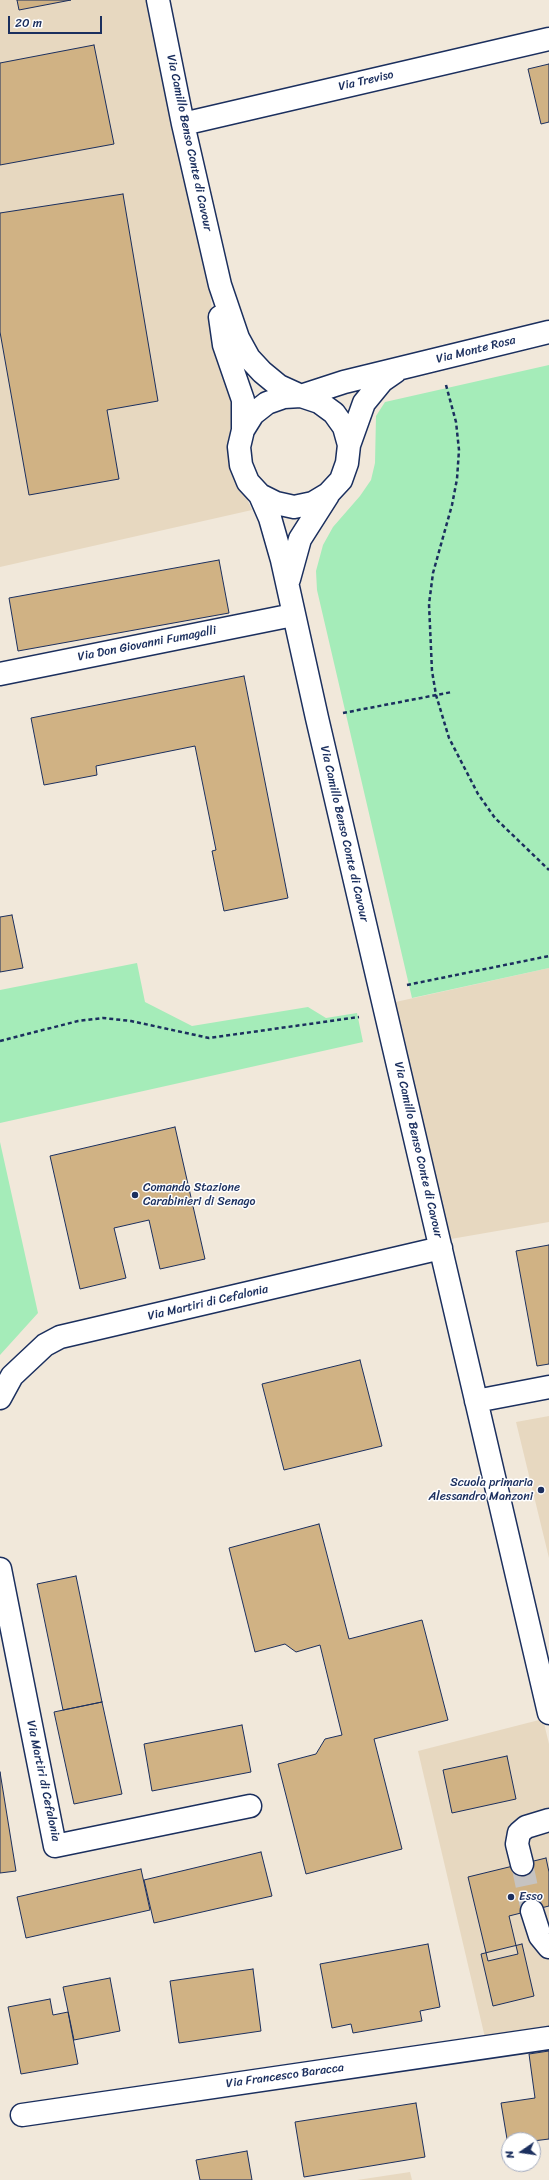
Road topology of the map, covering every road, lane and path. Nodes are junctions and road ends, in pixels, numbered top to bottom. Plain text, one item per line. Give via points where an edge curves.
1 (158, 0) edge
2 (549, 39) edge
3 (183, 124) junction
4 (220, 285) junction
5 (549, 332) edge
6 (439, 359) junction
7 (403, 368) junction
8 (301, 396) junction
9 (243, 430) junction
10 (348, 445) junction
11 (328, 494) junction
12 (260, 495) junction
13 (288, 586) junction
14 (294, 614) junction
15 (0, 674) edge
16 (452, 692) dead end
17 (436, 695) junction
18 (317, 718) junction
19 (549, 870) edge
20 (549, 956) edge
21 (381, 990) junction
22 (389, 1020) junction
23 (0, 1041) edge
24 (441, 1248) junction
25 (549, 1387) edge
26 (0, 1398) edge
27 (476, 1401) junction
28 (0, 1569) edge
29 (549, 1713) edge
30 (250, 1806) dead end
31 (549, 1820) edge
32 (522, 1864) tunnel mouth
33 (532, 1910) tunnel mouth
34 (549, 1947) edge
35 (549, 2038) edge
36 (22, 2115) dead end

1 - 3 street, Via Camillo Benso Conte di Cavour
2 - 3 street, Via Treviso
3 - 4 street, Via Camillo Benso Conte di Cavour
4 - 8 street, Via Camillo Benso Conte di Cavour via 238,338 249,358 279,386
4 - 9 street, Via Camillo Benso Conte di Cavour via 220,316 224,345 243,400
5 - 6 street, Via Monte Rosa
6 - 7 street, Via Monte Rosa
6 - 17 path via 456,422 459,450 452,505 433,573 429,604 432,670
7 - 8 street, Via Monte Rosa via 344,382
7 - 10 street via 390,374 373,390 357,418
8 - 9 street via 284,397 266,403 253,414
8 - 10 street via 319,402 334,412 344,427
9 - 12 street via 239,447 241,465 248,482
10 - 11 street via 347,463 341,480
11 - 12 street via 313,503 294,506 276,504
11 - 13 street, Via Camillo Benso Conte di Cavour via 300,539
12 - 13 street, Via Camillo Benso Conte di Cavour via 270,518
13 - 14 street, Via Camillo Benso Conte di Cavour
14 - 15 street, Via Don Giovanni Fumagalli
14 - 18 street, Via Camillo Benso Conte di Cavour
16 - 17 path
17 - 18 path
17 - 19 path via 449,738 478,794 495,818
18 - 21 street, Via Camillo Benso Conte di Cavour
20 - 21 path
21 - 22 street, Via Camillo Benso Conte di Cavour
22 - 23 path via 356,1017 209,1038 131,1021 103,1018 78,1021
22 - 24 street, Via Camillo Benso Conte di Cavour
24 - 26 street, Via Martiri di Cefalonia via 60,1337 45,1346 12,1376
24 - 27 street, Via Camillo Benso Conte di Cavour
25 - 27 street
27 - 29 street, Via Camillo Benso Conte di Cavour
28 - 30 street, Via Martiri di Cefalonia via 55,1846
31 - 32 street via 526,1827 519,1833 517,1844
33 - 34 street via 540,1936
35 - 36 street, Via Francesco Baracca

